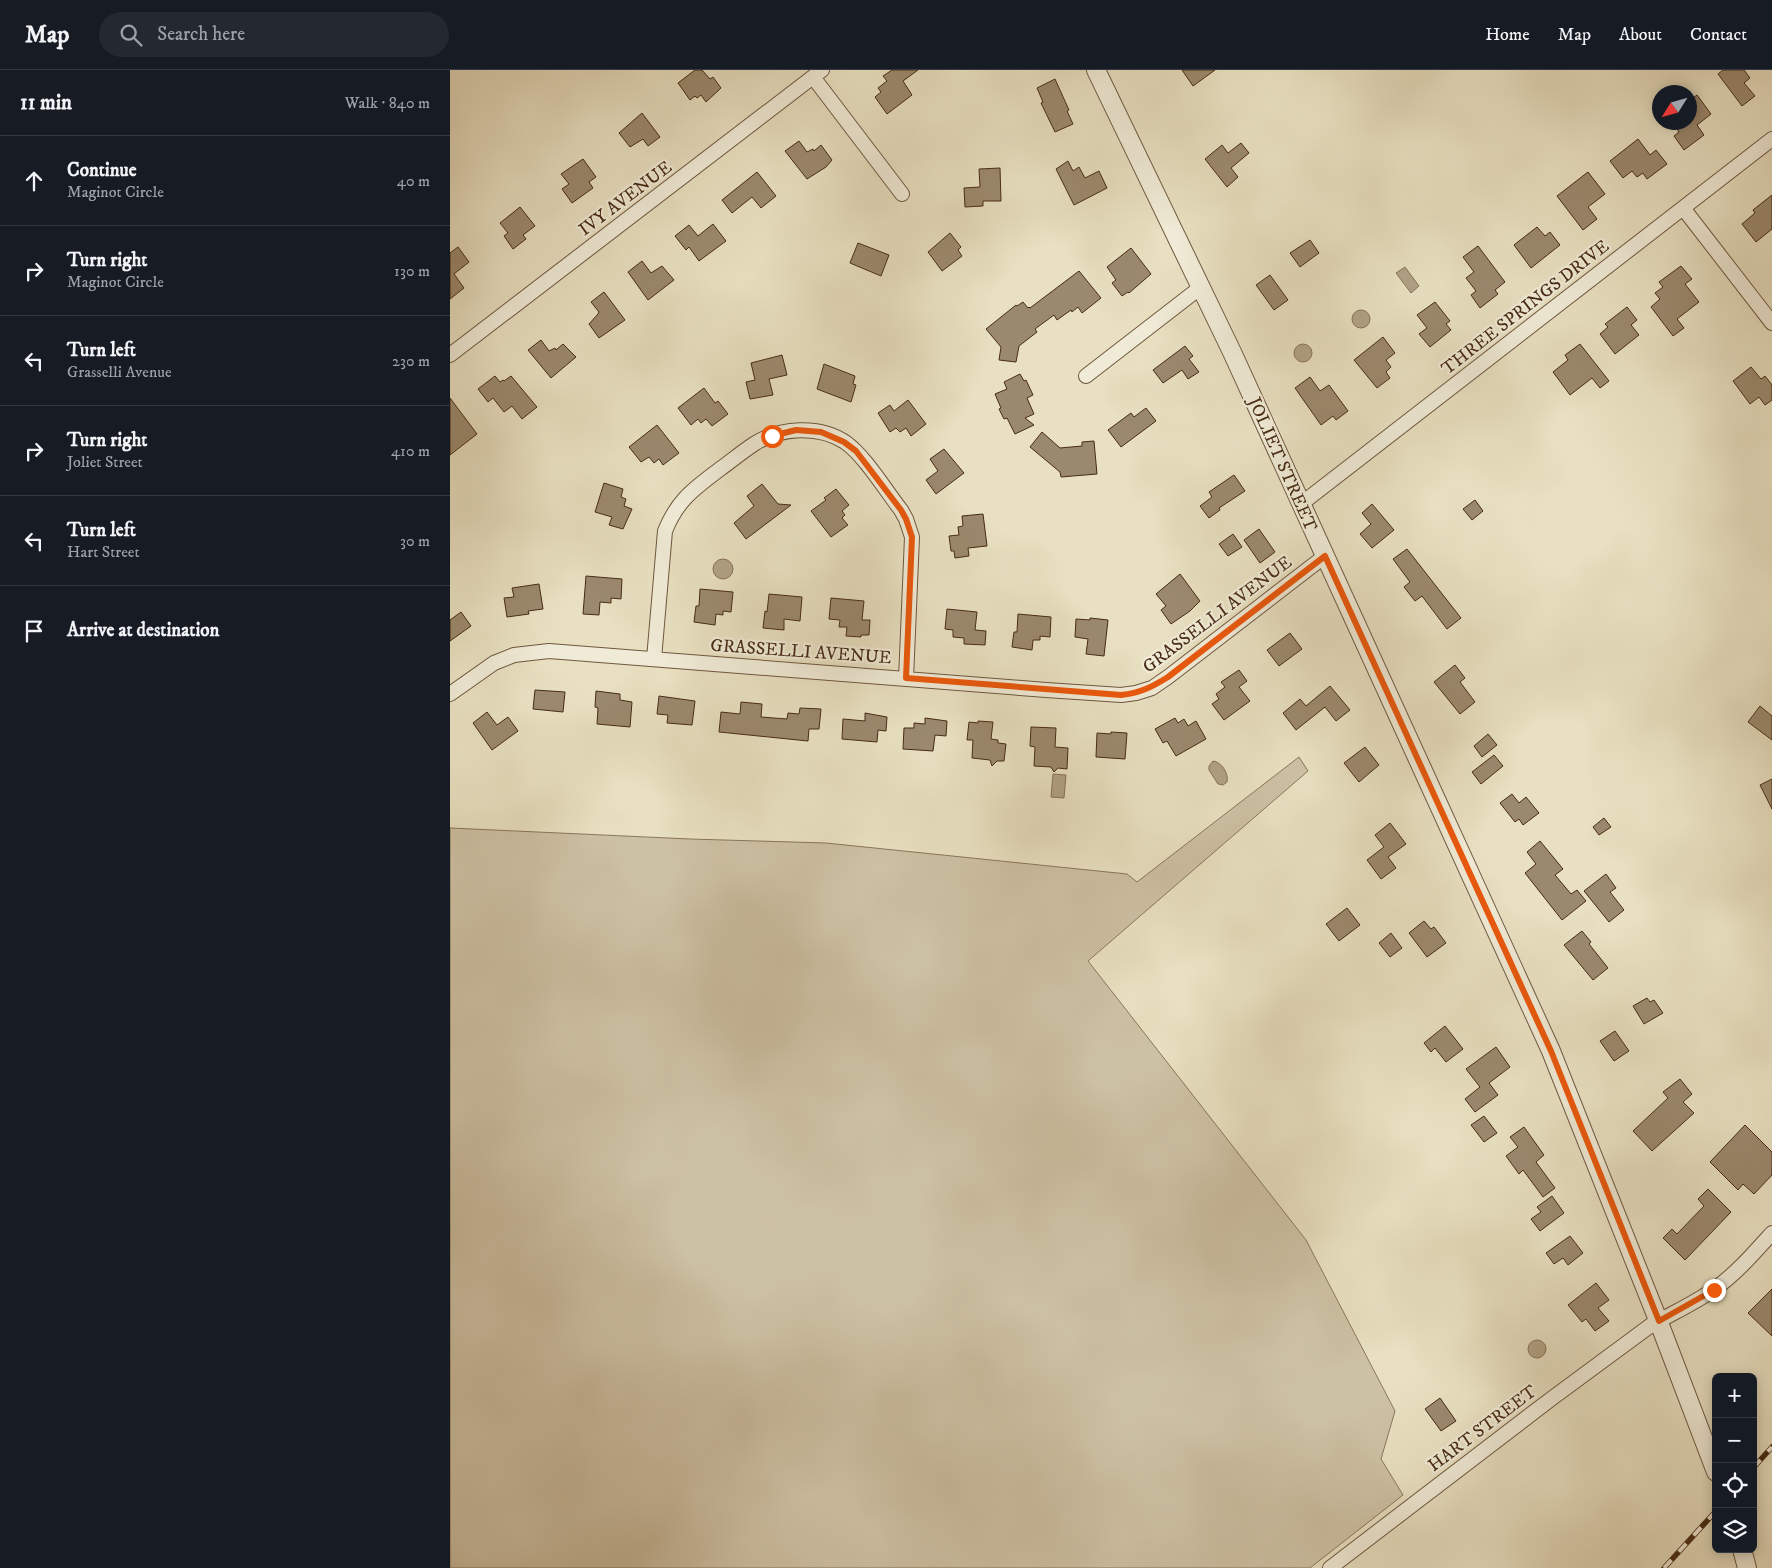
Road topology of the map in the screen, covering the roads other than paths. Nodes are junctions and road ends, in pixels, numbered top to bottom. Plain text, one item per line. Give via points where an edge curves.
1 (1096, 70) edge
2 (817, 73) edge
3 (1772, 139) edge
4 (902, 194) dead end
5 (1683, 208) junction
6 (1201, 287) junction
7 (1772, 324) edge
8 (450, 355) edge
9 (1086, 376) dead end
10 (1301, 504) junction
11 (1325, 556) junction
12 (654, 659) junction
13 (906, 678) junction
14 (450, 694) edge
15 (1772, 1232) edge
16 (1658, 1320) junction
17 (1713, 1463) edge
18 (1743, 1553) edge
19 (1330, 1568) edge
20 (1747, 1568) edge

1 - 6 street, JOLIET STREET
2 - 4 street
2 - 8 street, IVY AVENUE
3 - 5 street, THREE SPRINGS DRIVE
5 - 7 street
5 - 10 street, THREE SPRINGS DRIVE
6 - 9 street
6 - 10 street, JOLIET STREET
10 - 11 street, JOLIET STREET
11 - 13 street, GRASSELLI AVENUE via 1168,677 1152,688 1136,693 1121,695
11 - 16 street, JOLIET STREET via 1551,1051
12 - 13 street, GRASSELLI AVENUE
12 - 13 street via 665,531 671,516 694,489 755,444 796,430 821,432 856,451 901,510 909,528 912,558
12 - 14 street, GRASSELLI AVENUE via 549,651 514,655 494,663
15 - 16 street, HART STREET via 1725,1281 1702,1298
16 - 17 street, JOLIET STREET
16 - 19 street, HART STREET
18 - 20 street

